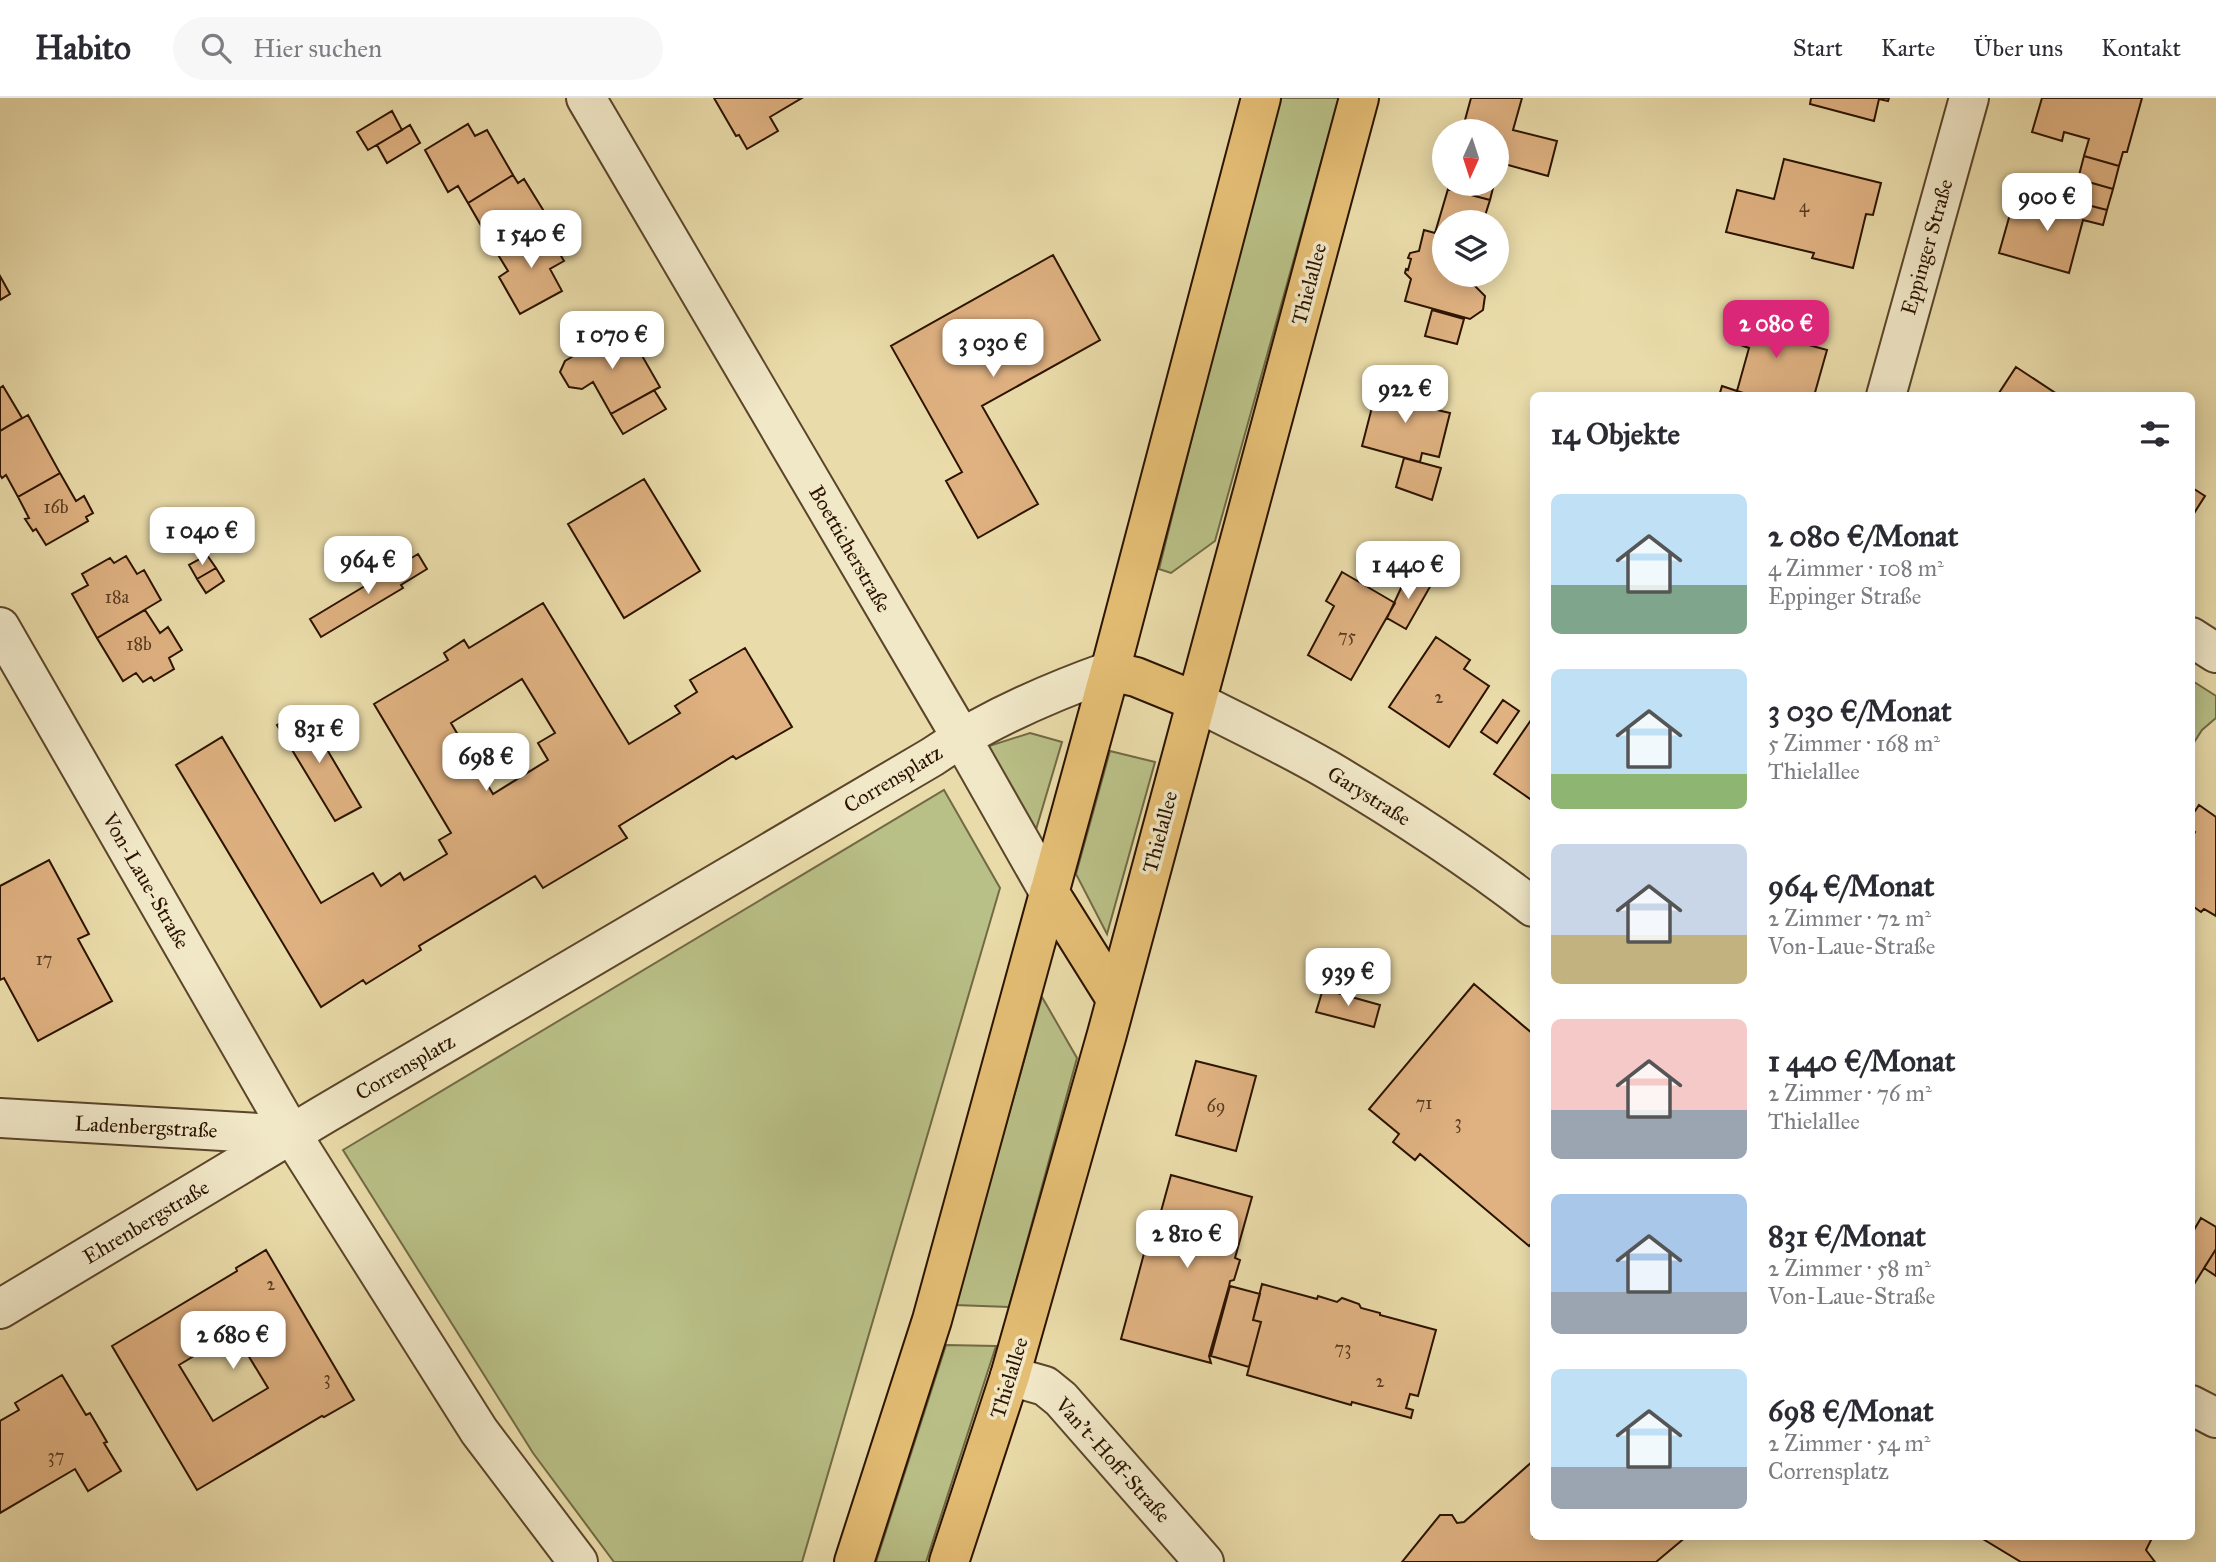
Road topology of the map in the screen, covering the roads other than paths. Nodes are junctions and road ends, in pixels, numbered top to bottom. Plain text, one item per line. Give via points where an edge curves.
1 (586, 98) edge
2 (1261, 98) edge
3 (1359, 98) edge
4 (1969, 98) edge
5 (1887, 392) edge
6 (0, 627) edge
7 (2195, 640) edge
8 (2216, 653) edge
9 (1110, 671) junction
10 (1195, 701) junction
11 (961, 737) junction
12 (1049, 892) junction
13 (1530, 905) edge
14 (1116, 999) junction
15 (0, 1118) edge
16 (292, 1135) junction
17 (0, 1309) edge
18 (1010, 1376) junction
19 (2195, 1407) edge
20 (2216, 1418) edge
21 (1196, 1558) edge
22 (578, 1562) edge
23 (854, 1562) edge
24 (949, 1562) edge

1 - 11 street, Boetticherstraße
2 - 9 main road
3 - 10 main road, Thielallee
4 - 5 street, Eppinger Straße
6 - 16 street, Von-Laue-Straße
7 - 8 street
9 - 10 main road
9 - 11 street via 1054,691
9 - 12 main road
10 - 13 street, Garystraße via 1328,770 1473,861
10 - 14 main road, Thielallee
11 - 12 street, Boetticherstraße
11 - 16 street, Corrensplatz
12 - 14 main road, Boetticherstraße
12 - 23 main road via 932,1320
14 - 18 main road, Thielallee
15 - 16 street, Ladenbergstraße
16 - 17 street, Ehrenbergstraße
16 - 22 street via 479,1431
18 - 21 street, Van't-Hoff-Straße via 1045,1386 1061,1399
18 - 24 main road, Thielallee
19 - 20 street

